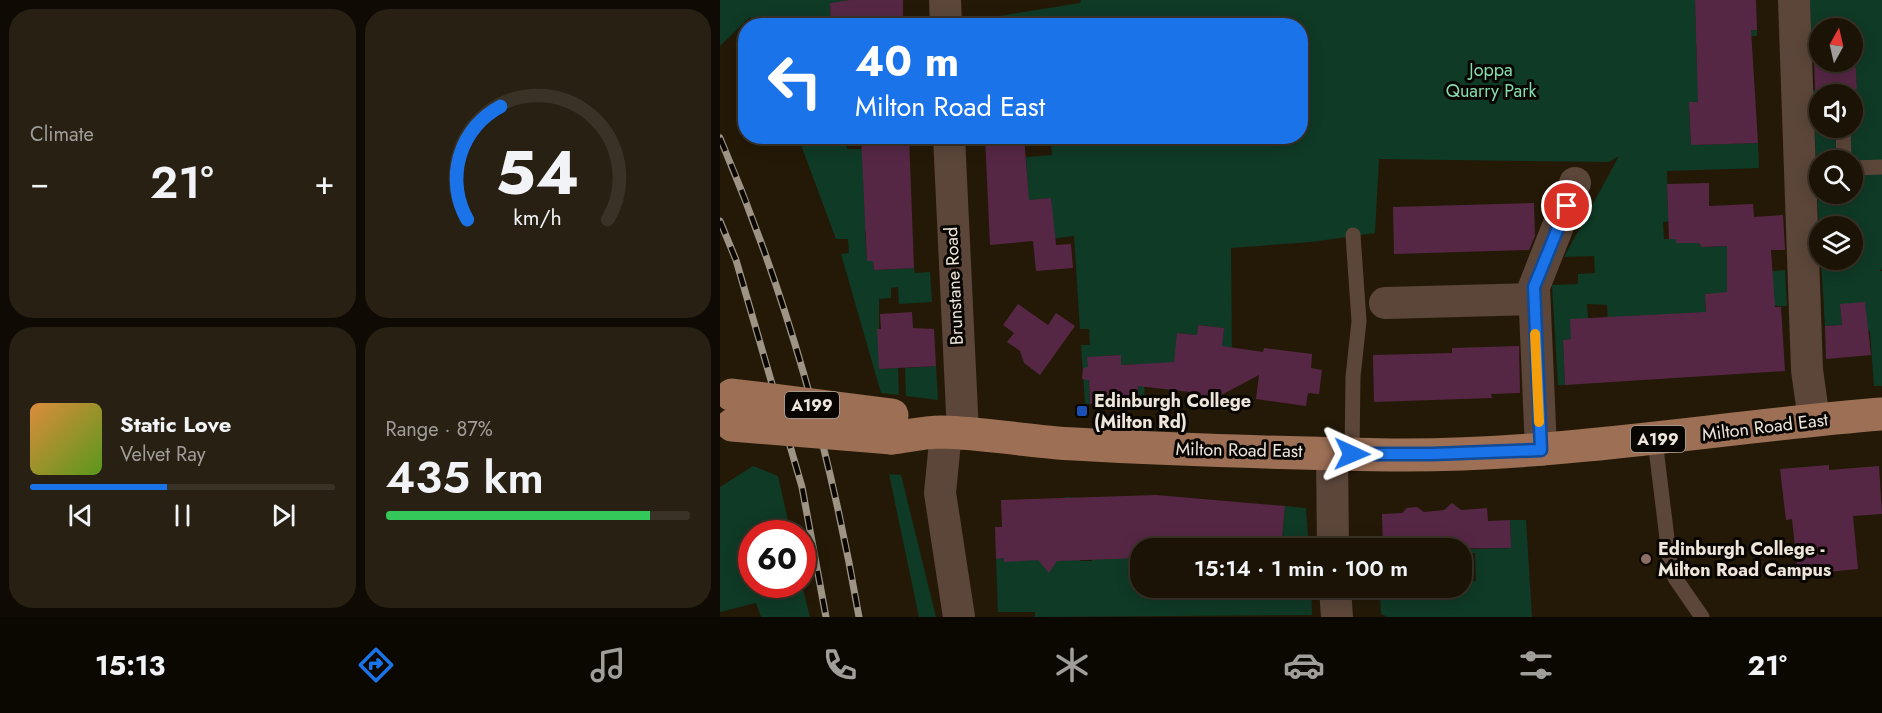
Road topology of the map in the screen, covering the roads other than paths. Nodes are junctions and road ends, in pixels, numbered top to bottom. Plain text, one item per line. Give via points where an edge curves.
1 (945, 0) edge
2 (1794, 0) edge
3 (946, 18) edge
4 (949, 144) edge
5 (1882, 167) edge
6 (1863, 168) edge
7 (1575, 183) dead end
8 (1353, 235) dead end
9 (1533, 299) junction
10 (1385, 303) dead end
11 (726, 410) edge
12 (1882, 414) edge
13 (1814, 420) junction
14 (949, 433) junction
15 (1655, 440) junction
16 (1541, 450) junction
17 (1342, 453) junction
18 (1334, 538) edge
19 (1336, 598) edge
20 (959, 617) edge
21 (1337, 617) edge
22 (1702, 617) edge

1 - 3 street
2 - 13 street via 1807,370
4 - 14 street, Brunstane Road
5 - 6 lane
7 - 9 street via 1536,277
8 - 17 lane via 1359,321
9 - 10 street
9 - 16 street
11 - 14 main road, Milton Road East / A199, bridge
12 - 13 main road, Milton Road East / A199
13 - 15 main road, Milton Road East / A199
14 - 17 main road, Milton Road East / A199 via 1173,449
14 - 20 street, Brunstane Road via 940,493
15 - 16 main road, Milton Road East / A199
15 - 22 lane via 1670,563 1675,578
16 - 17 main road, Milton Road East / A199
17 - 18 street
19 - 21 street

